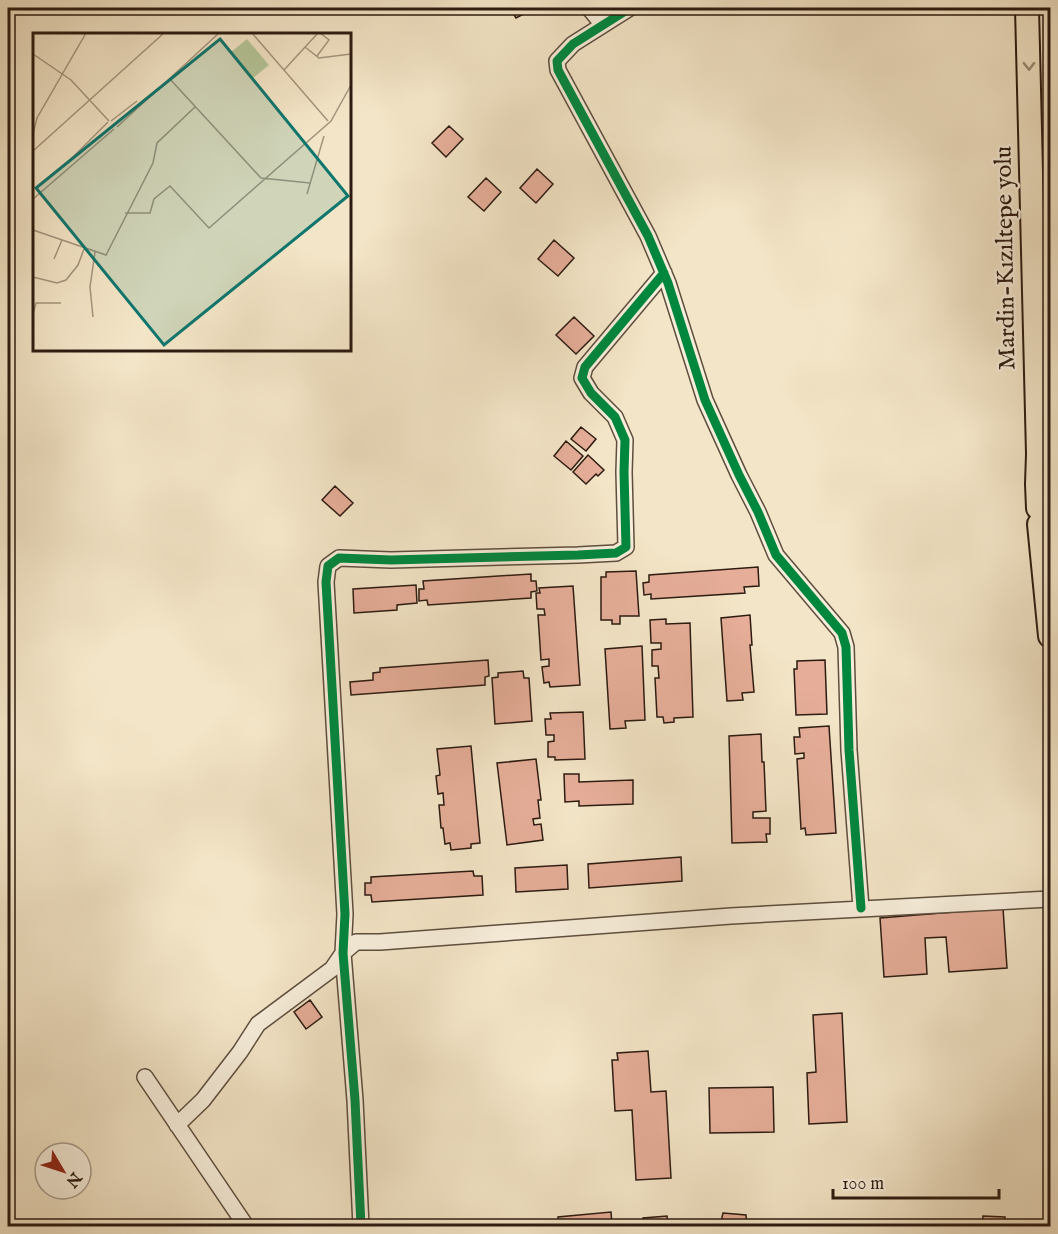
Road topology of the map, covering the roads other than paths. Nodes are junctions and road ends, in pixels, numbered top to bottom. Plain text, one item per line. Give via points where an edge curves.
1 (589, 8) edge
2 (630, 8) edge
3 (1027, 8) edge
4 (603, 25) junction
5 (664, 273) junction
6 (1044, 515) edge
7 (1050, 636) edge
8 (1050, 899) edge
9 (861, 908) junction
10 (343, 953) junction
11 (145, 1077) dead end
12 (177, 1125) junction
13 (246, 1227) edge
14 (361, 1227) edge

1 - 4 street
2 - 4 street
3 -> 6 highway, Mardin-Kızıltepe yolu via 1037,484
4 - 5 street via 565,52 558,61 558,70
5 - 9 street via 705,400 776,555 842,633 846,647
5 - 10 street via 585,367 582,378 615,417 625,440 626,548 616,553 578,555 339,558 328,566 345,914
6 - 7 highway, Mardin-Kızıltepe yolu
8 - 9 street
9 - 10 street via 356,942
10 - 12 street via 332,969 258,1024 203,1100
10 - 14 street
11 - 12 street
12 - 13 street

